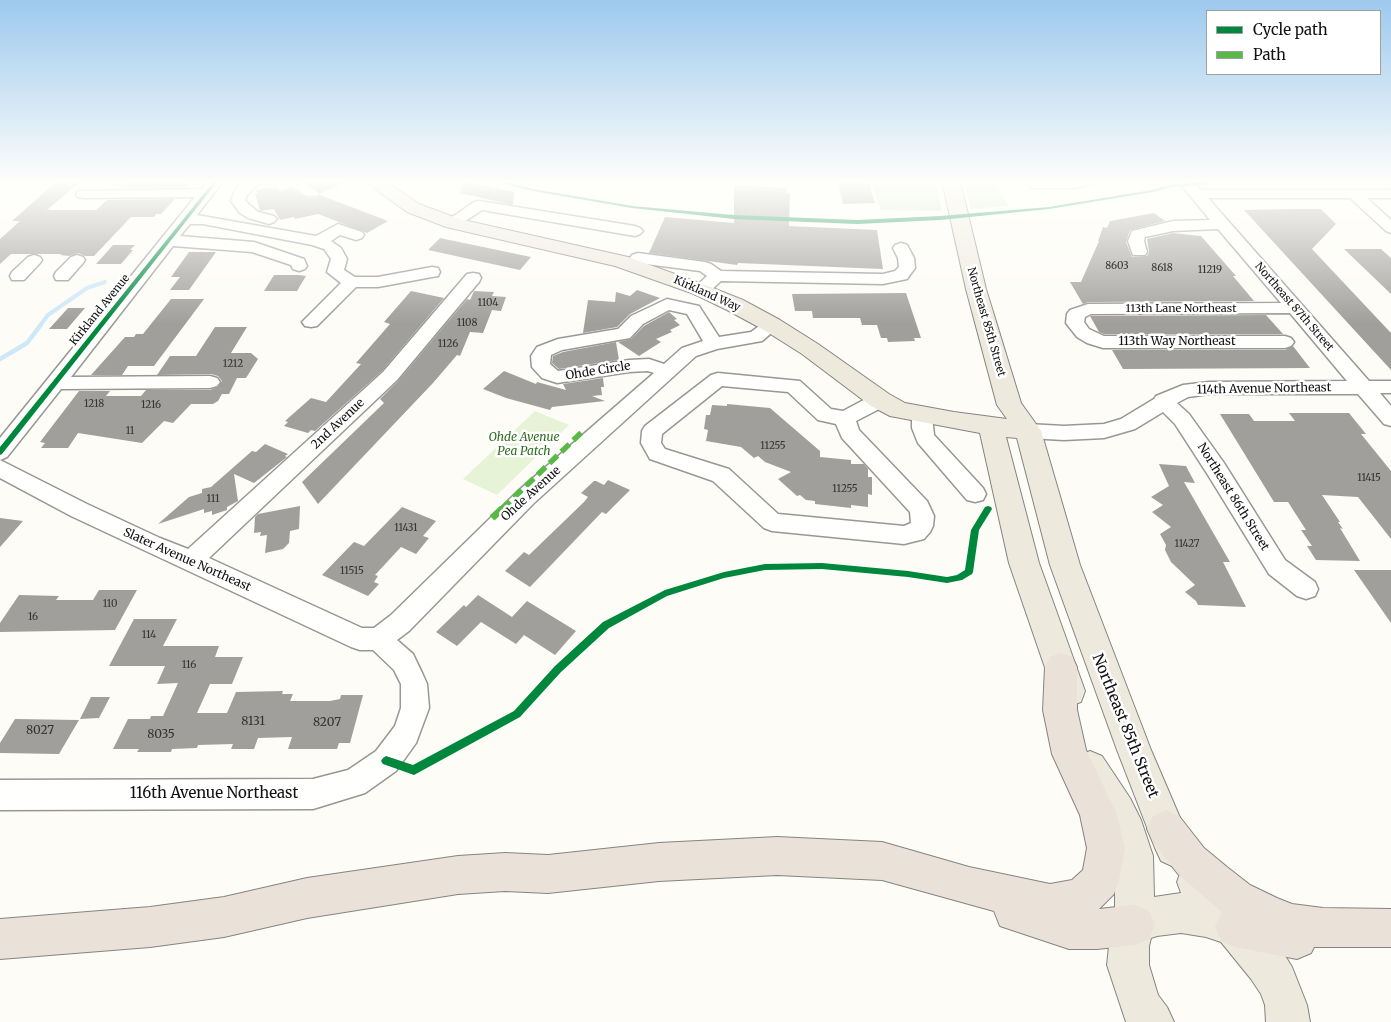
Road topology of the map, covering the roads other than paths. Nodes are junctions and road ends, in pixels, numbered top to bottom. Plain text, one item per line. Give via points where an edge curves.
1 (179, 229) edge
2 (248, 229) edge
3 (338, 229) joint
4 (478, 229) edge
5 (621, 229) edge
6 (962, 229) edge
7 (1160, 229) edge
8 (1227, 229) edge
9 (635, 231) dead end
10 (356, 236) dead end
11 (169, 241) junction
12 (318, 242) junction
13 (900, 248) dead end
14 (1139, 252) dead end
15 (638, 258) dead end
16 (34, 260) dead end
17 (77, 260) dead end
18 (299, 266) dead end
19 (432, 272) dead end
20 (18, 276) dead end
21 (62, 276) dead end
22 (717, 276) junction
23 (473, 278) dead end
24 (352, 282) junction
25 (701, 290) junction
26 (1295, 308) junction
27 (1174, 309) junction
28 (311, 322) dead end
29 (1075, 323) joint
30 (772, 325) junction
31 (1197, 342) junction
32 (1285, 342) dead end
33 (714, 344) junction
34 (666, 371) junction
35 (210, 382) dead end
36 (55, 383) junction
37 (1364, 387) junction
38 (1391, 387) edge
39 (880, 400) junction
40 (1163, 401) junction
41 (922, 416) junction
42 (1000, 416) junction
43 (845, 418) junction
44 (1391, 419) edge
45 (1028, 431) junction
46 (0, 452) edge
47 (0, 468) edge
48 (975, 494) dead end
49 (191, 560) junction
50 (1306, 589) dead end
51 (1082, 613) junction
52 (378, 639) junction
53 (1061, 666) junction
54 (0, 796) edge
55 (1166, 829) junction
56 (969, 886) junction
57 (1135, 925) junction
58 (1235, 927) junction
59 (1389, 928) edge
60 (0, 939) edge
61 (1152, 1022) edge
62 (1288, 1022) edge

1 - 11 street, Kirkland Avenue
2 - 12 street
3 - 10 street
3 - 12 street
4 - 25 main road, Kirkland Way via 621,261
5 - 9 street
6 - 42 main road, Northeast 85th Street via 994,347
7 - 14 street via 1138,234
8 - 26 street, Northeast 87th Street
11 - 18 street via 254,247 298,262
11 - 36 street, Kirkland Avenue
12 - 24 street via 335,251 339,259 336,272
13 - 22 street via 907,268 901,274 883,279
15 - 22 street via 705,267
16 - 20 street
17 - 21 street
19 - 24 street via 378,282
22 - 25 street
23 - 49 street, 2nd Avenue via 390,376
24 - 28 street
25 - 30 main road, Kirkland Way
26 - 27 street, 113th Lane Northeast
26 - 37 street, Northeast 87th Street
27 - 29 street, 113th Lane Northeast via 1088,309 1076,314
27 - 31 street
29 - 31 street, 113th Way Northeast via 1083,333 1103,342
30 - 33 street, Ohde Avenue via 756,337
30 - 39 main road, Kirkland Way
31 - 32 street, 113th Way Northeast
33 - 34 street, Ohde Avenue via 689,352
33 - 34 street, Ohde Circle via 693,310 667,304 637,320 624,334 558,345 544,351 539,360 549,374 557,377 629,366 649,365
34 - 52 street, Ohde Avenue via 526,498 395,627
35 - 36 street
36 - 46 street, Kirkland Avenue
37 - 38 street, 114th Avenue Northeast
37 - 40 street, 114th Avenue Northeast via 1209,388 1183,390
37 - 44 street, Northeast 87th Street
39 - 41 main road, Kirkland Way via 899,410
39 - 43 street
40 - 45 street, 114th Avenue Northeast via 1145,416 1104,431
40 - 50 street, Northeast 86th Street via 1182,419 1277,567
41 - 42 main road, Kirkland Way
41 - 48 street via 925,438
42 - 45 main road, Kirkland Way
42 - 51 main road via 1006,440 1014,453 1044,573
42 - 53 main road, Northeast 85th Street via 1014,525 1024,563
43 - 43 street via 825,414 793,386 718,379 652,431 651,443 657,454 721,475 772,522 904,535 916,533 922,526 923,516 919,507 849,433
45 - 51 main road, Northeast 85th Street
47 - 49 street, Slater Avenue Northeast via 79,510
49 - 52 street, Slater Avenue Northeast via 360,639
51 - 55 main road, Northeast 85th Street
52 - 54 street, 116th Avenue Northeast via 404,662 414,684 414,708 406,734 386,761 355,783 313,794
53 - 56 highway via 1060,710 1069,754 1098,812 1106,848 1100,880 1082,898 1050,904
53 - 57 main road, Northeast 85th Street via 1079,744 1128,833 1134,856
55 - 58 main road, Northeast 85th Street via 1189,873
55 - 59 highway via 1191,861 1213,881 1236,899 1265,914 1292,924 1323,928
56 - 57 highway via 1014,912 1069,928
56 - 60 highway via 882,861 778,856 659,862 548,874 458,875 307,898 224,917 150,927
57 - 58 main road via 1156,916 1182,913
57 - 61 main road, Northeast 85th Street via 1128,965 1141,1007
58 - 59 highway via 1329,943
58 - 62 main road, Northeast 85th Street via 1277,982

